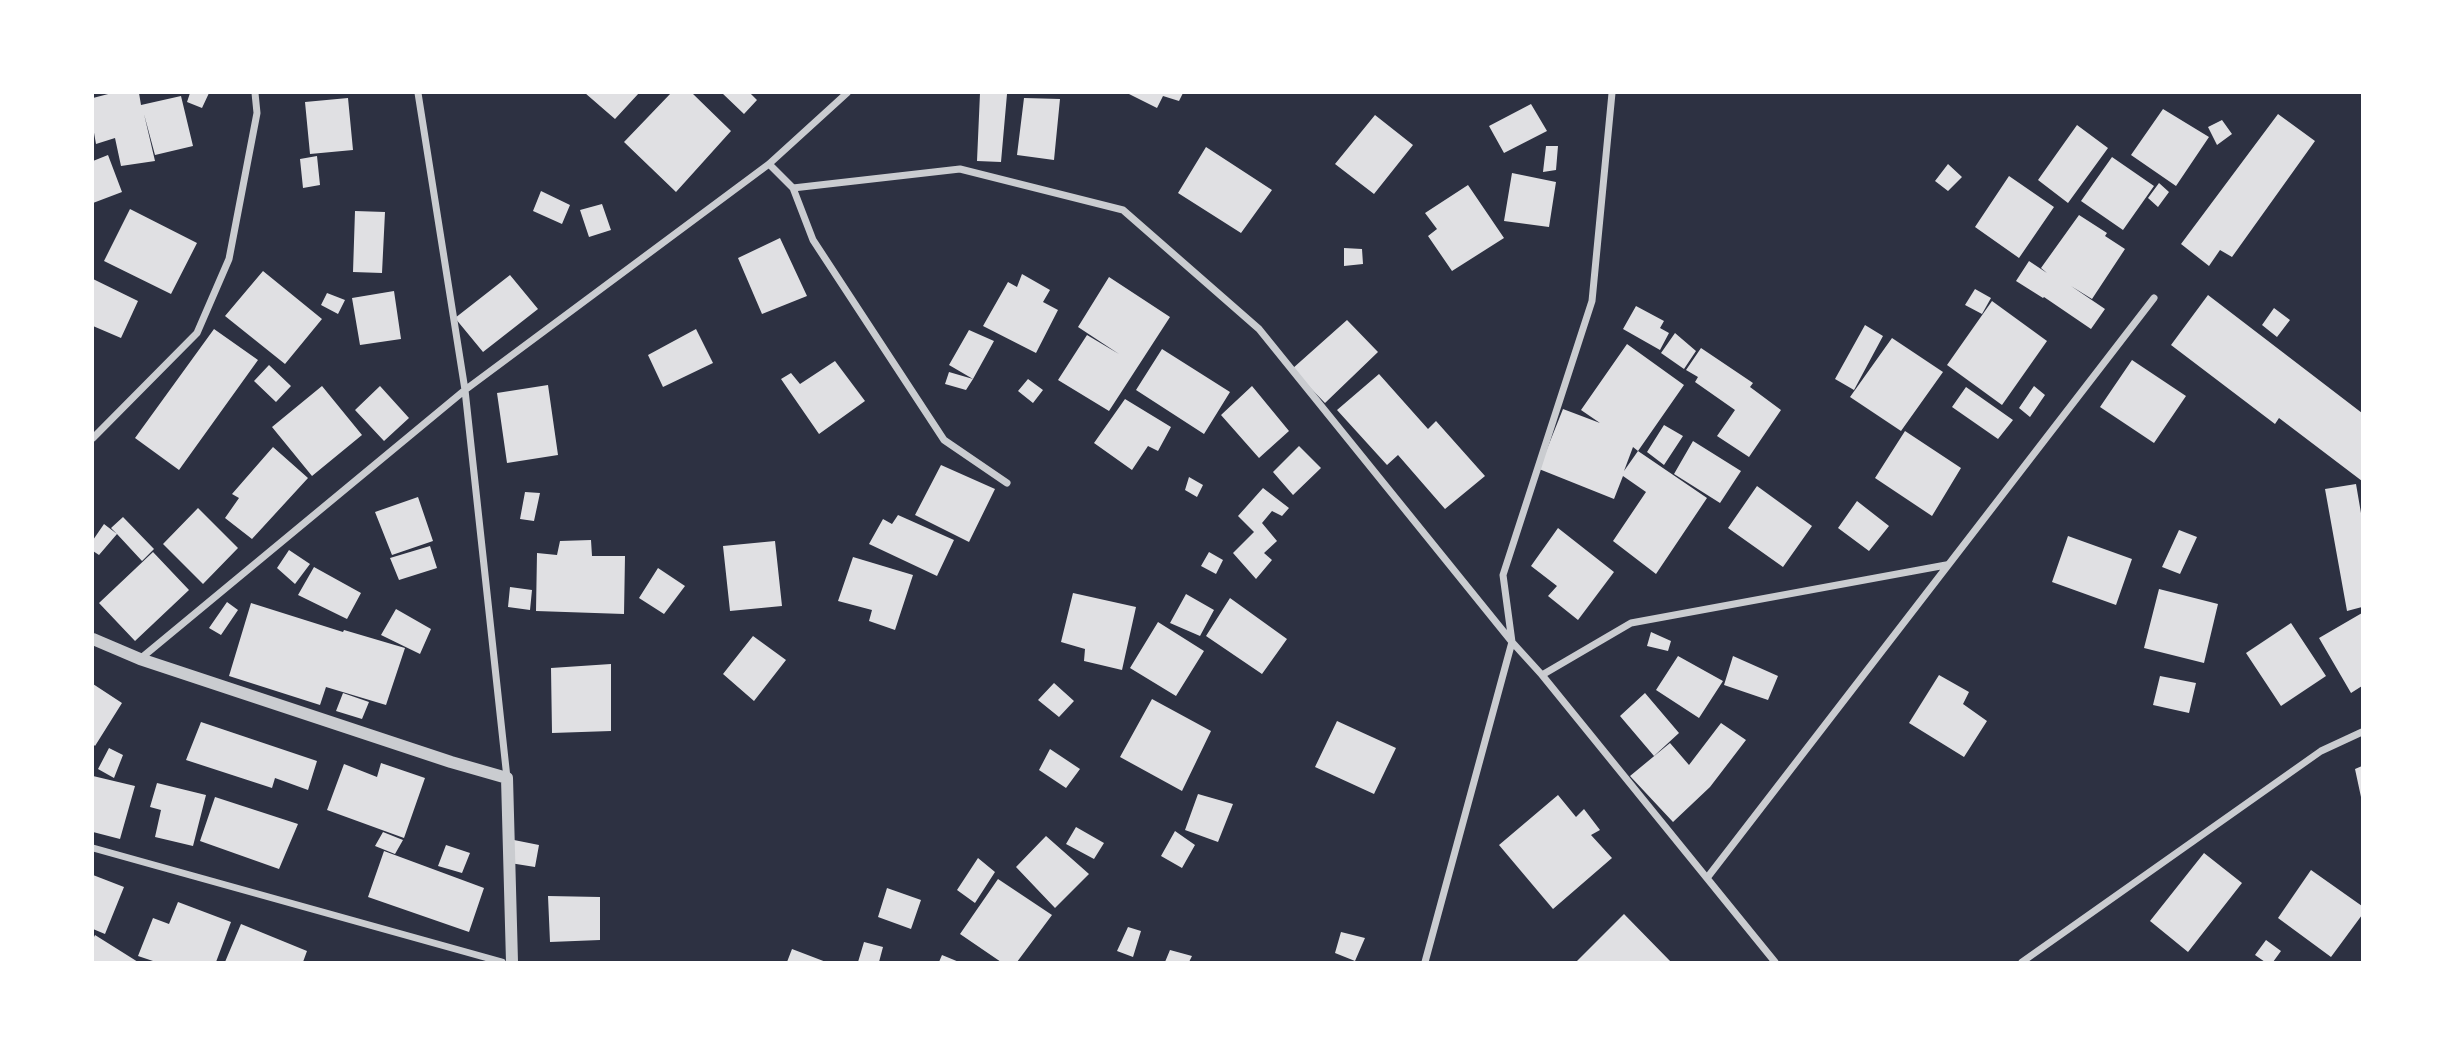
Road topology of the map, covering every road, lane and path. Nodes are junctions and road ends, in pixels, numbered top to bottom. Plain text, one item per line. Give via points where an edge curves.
1 (255, 93) edge
2 (418, 93) edge
3 (847, 93) edge
4 (1612, 93) edge
5 (769, 163) junction
6 (793, 188) junction
7 (2154, 299) dead end
8 (465, 390) junction
9 (93, 438) edge
10 (1007, 484) dead end
11 (1947, 565) junction
12 (93, 639) edge
13 (1512, 642) junction
14 (140, 659) junction
15 (1542, 675) junction
16 (2362, 732) edge
17 (507, 778) junction
18 (93, 848) edge
19 (1707, 878) junction
20 (502, 962) edge
21 (512, 962) edge
22 (1425, 962) edge
23 (1775, 962) edge
24 (2022, 962) edge

1 - 9 street via 257,113 229,259 197,333
2 - 8 street
3 - 5 street
4 - 13 street via 1592,300 1503,575
5 - 6 street
5 - 8 street
6 - 10 street via 813,240 944,440
6 - 13 street via 960,169 1123,210 1259,329
7 - 11 street
8 - 14 street
8 - 17 street
11 - 15 street via 1631,623
11 - 19 street
12 - 14 street
13 - 15 street
13 - 22 street
14 - 17 street
15 - 19 street
16 - 24 street via 2321,751
17 - 21 street
18 - 20 street
19 - 23 street

